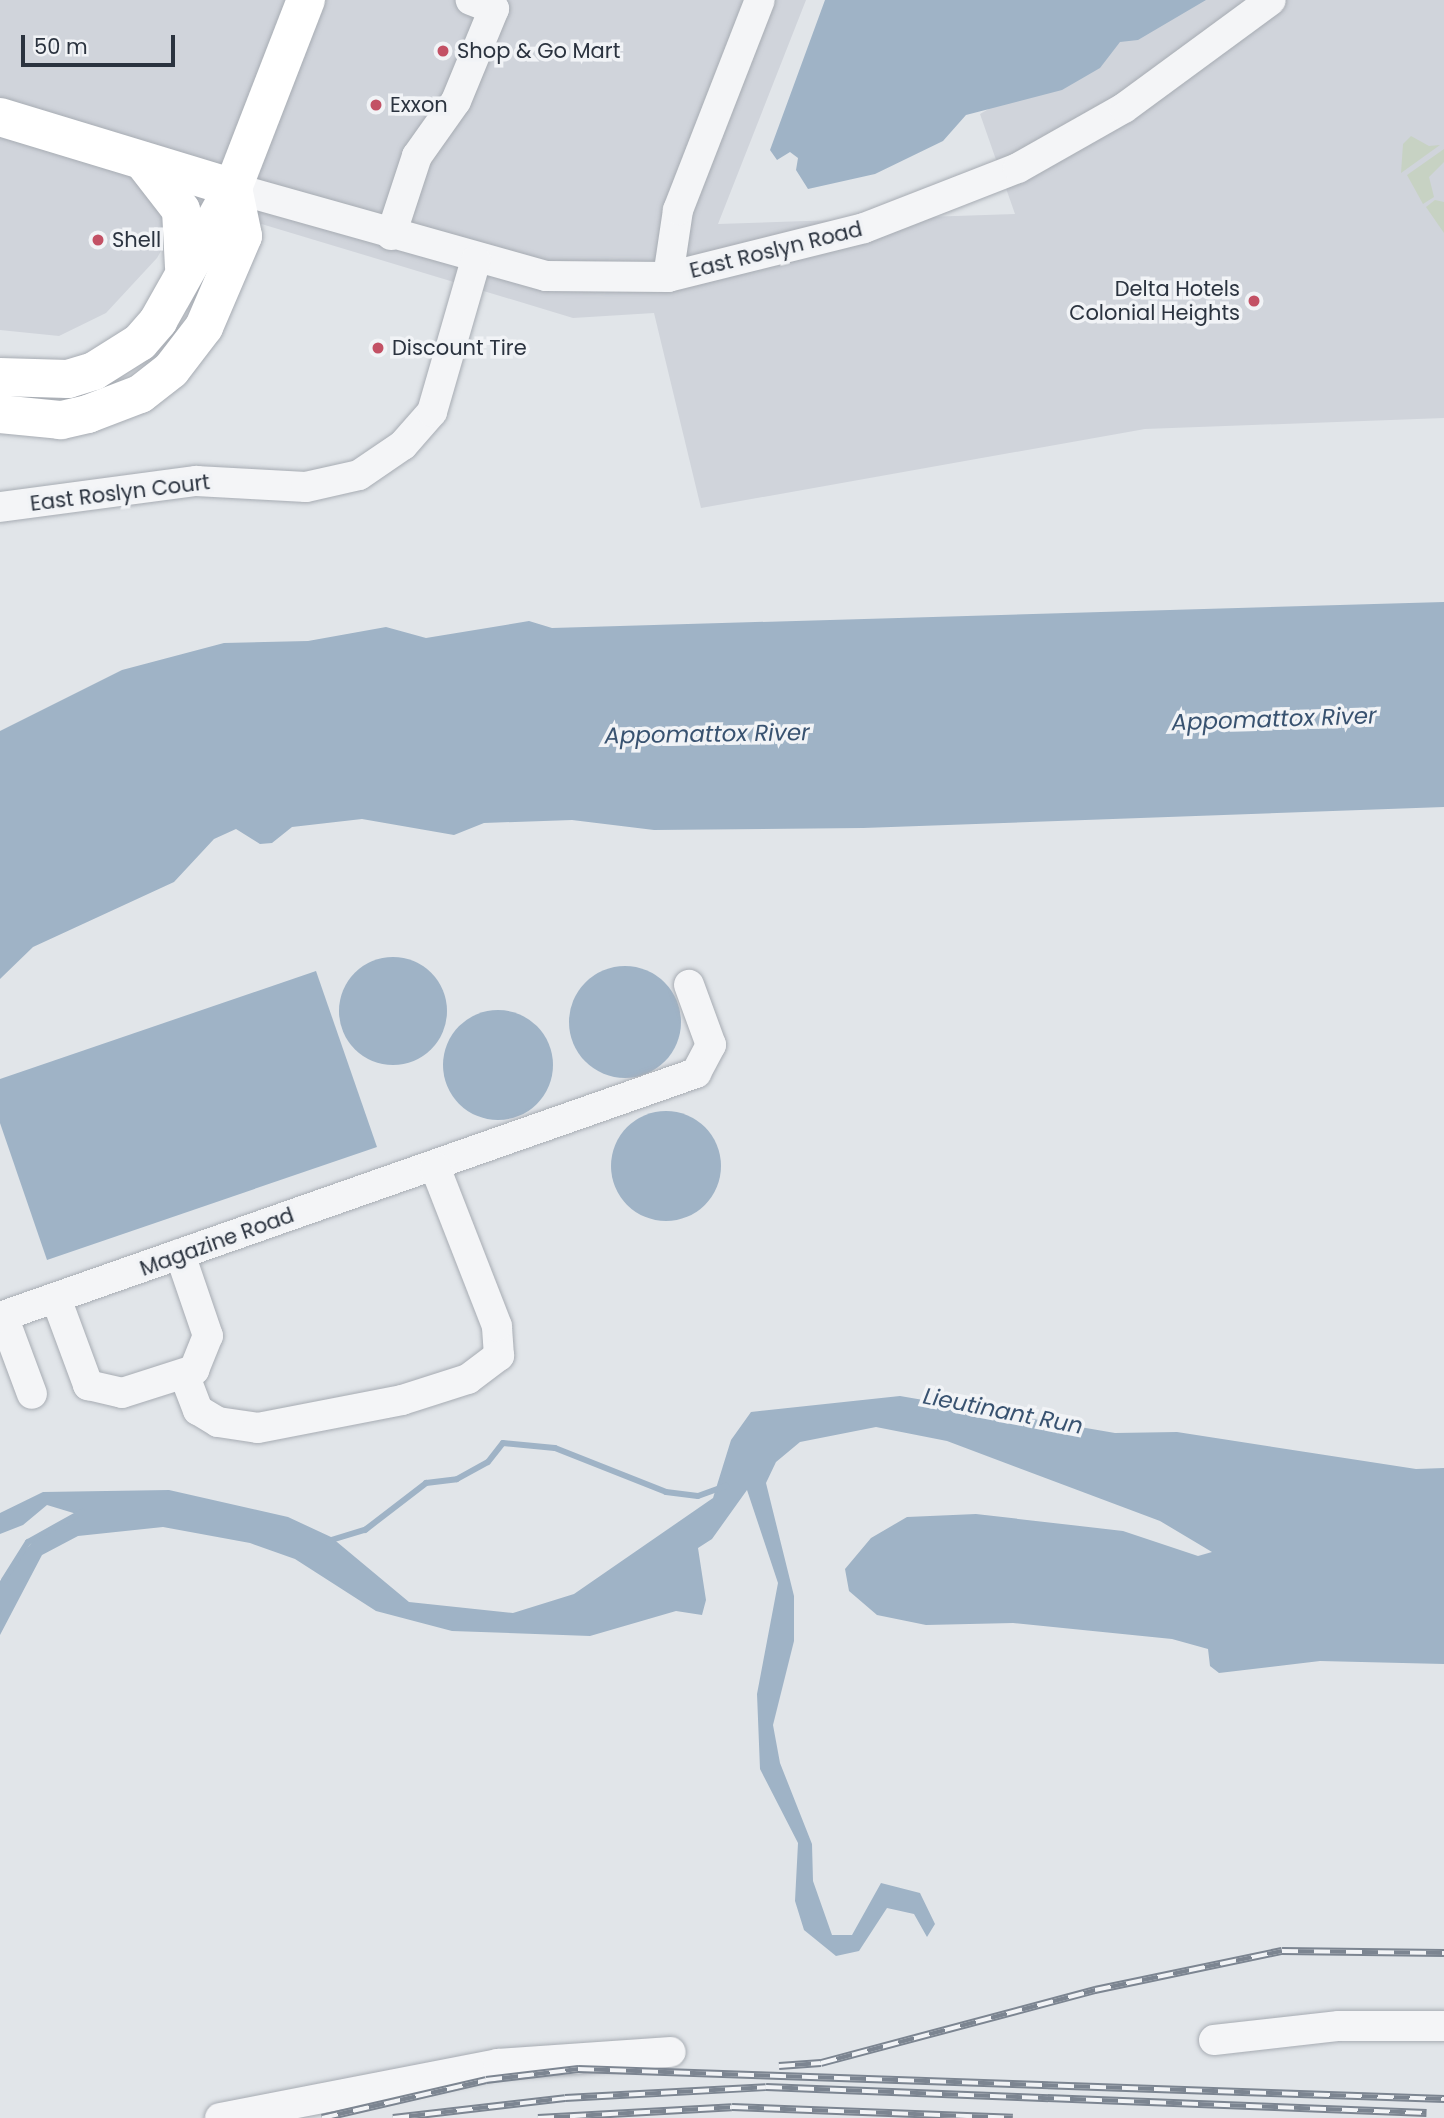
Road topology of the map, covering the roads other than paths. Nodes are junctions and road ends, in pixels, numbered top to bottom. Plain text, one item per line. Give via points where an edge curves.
1 (306, 0) edge
2 (760, 0) edge
3 (1271, 0) edge
4 (488, 3) edge
5 (0, 117) edge
6 (144, 161) junction
7 (233, 188) junction
8 (391, 235) junction
9 (476, 260) junction
10 (183, 276) junction
11 (668, 277) junction
12 (0, 377) edge
13 (0, 414) edge
14 (0, 507) edge
15 (690, 985) dead end
16 (435, 1167) junction
17 (180, 1254) junction
18 (57, 1301) junction
19 (2, 1316) edge
20 (184, 1374) junction
21 (32, 1394) dead end
22 (1444, 2026) edge
23 (1214, 2040) dead end
24 (671, 2052) dead end
25 (220, 2118) edge

1 - 7 main road
2 - 11 street via 678,209
3 - 11 street, East Roslyn Road via 1124,108 1018,168 864,228
4 - 8 street via 448,116 423,143
5 - 6 main road
6 - 7 main road
6 - 10 main road via 181,209 187,233
7 - 8 street, East Roslyn Road
7 - 10 main road
7 - 13 main road via 243,236 204,327 171,370 140,394 88,414 61,420
8 - 9 street, East Roslyn Road
9 - 11 street, East Roslyn Road via 588,281
9 - 14 street, East Roslyn Court via 432,412 403,445 359,475 306,487 196,481
10 - 12 main road via 158,321 118,359 68,379
15 - 16 street, Magazine Road via 711,1045 696,1073
16 - 17 street, Magazine Road
16 - 20 street via 497,1326 499,1356 468,1379 402,1400 258,1428 218,1422 198,1410
17 - 18 street, Magazine Road
17 - 20 street via 208,1336 194,1370
18 - 19 street, Magazine Road
18 - 20 street via 88,1385 122,1393
19 - 21 street
22 - 23 street via 1339,2026
24 - 25 street via 498,2064

